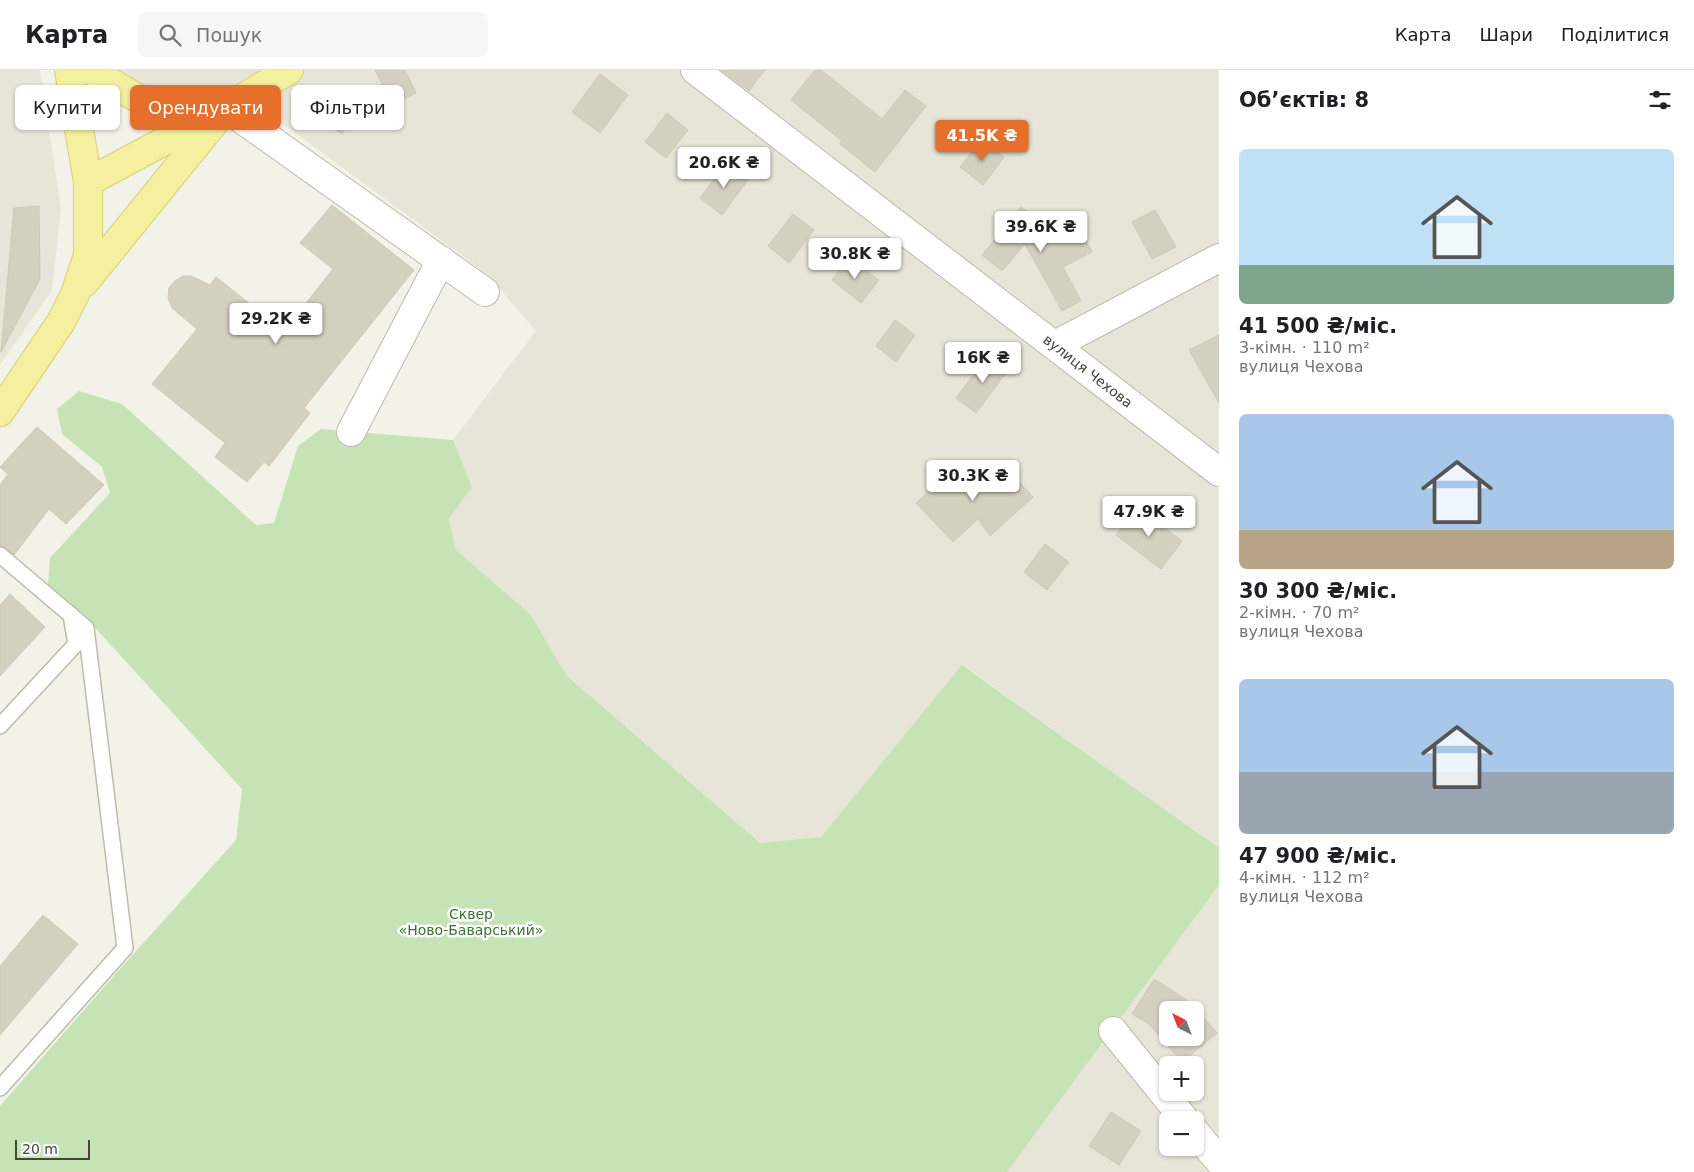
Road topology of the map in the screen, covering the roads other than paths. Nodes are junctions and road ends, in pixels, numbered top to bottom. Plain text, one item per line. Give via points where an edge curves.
1 (69, 70) edge
2 (91, 70) edge
3 (289, 70) edge
4 (696, 70) edge
5 (264, 85) edge
6 (130, 94) edge
7 (185, 130) edge
8 (208, 130) edge
9 (257, 130) edge
10 (88, 182) junction
11 (1219, 258) edge
12 (441, 260) junction
13 (484, 292) dead end
14 (75, 294) junction
15 (1055, 345) junction
16 (0, 412) edge
17 (351, 432) dead end
18 (1219, 472) edge
19 (0, 555) edge
20 (71, 615) junction
21 (0, 726) edge
22 (1113, 1032) dead end
23 (0, 1088) edge
24 (1178, 1111) edge
25 (1204, 1143) edge
26 (1219, 1162) edge

1 - 10 main road
2 - 6 main road
3 - 5 main road
4 - 15 street, вулиця Чехова
7 - 10 main road
8 - 14 main road
9 - 12 street
10 - 14 main road via 88,254
11 - 15 street
12 - 13 street
12 - 17 street
14 - 16 main road via 61,322
15 - 18 street, вулиця Чехова
19 - 20 lane
20 - 21 lane via 76,644
20 - 23 lane via 86,628 125,948
22 - 24 street
25 - 26 street

